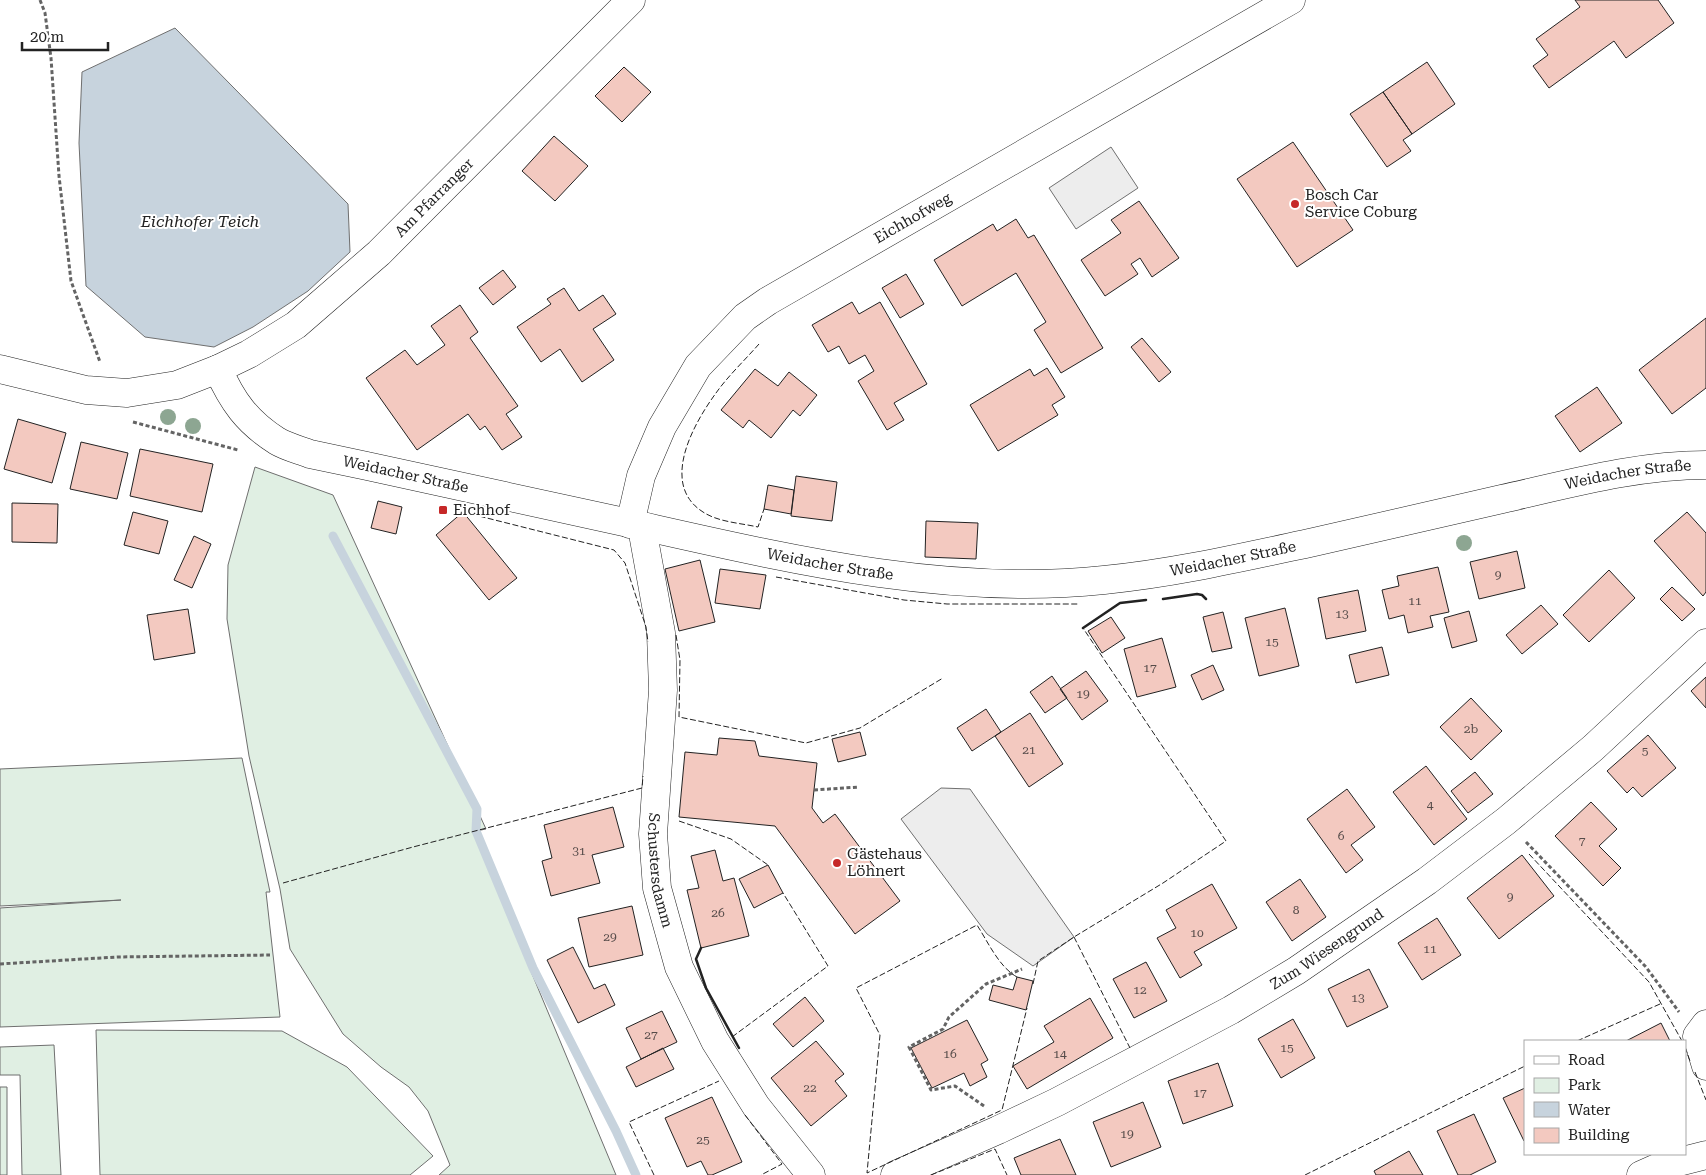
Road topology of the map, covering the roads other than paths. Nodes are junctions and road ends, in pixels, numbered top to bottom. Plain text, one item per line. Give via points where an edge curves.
1 (631, 0) edge
2 (1291, 0) edge
3 (0, 369) edge
4 (218, 369) junction
5 (1706, 465) edge
6 (636, 526) junction
7 (1706, 643) edge
8 (1701, 1030) edge
9 (1706, 1066) edge
10 (1706, 1155) edge
11 (811, 1175) edge
12 (895, 1175) edge
13 (1642, 1175) edge

1 - 4 street, Am Pfarranger via 379,253 296,325
2 - 6 street, Eichhofweg via 745,317 698,366 662,427 641,476
3 - 4 street via 86,390 127,393 177,385
4 - 6 street, Weidacher Straße via 235,403 278,442 310,454
5 - 6 street, Weidacher Straße via 1656,468 1584,481 1206,566 1067,584 982,584 852,570
6 - 11 street, Schustersdamm via 661,633 663,690 653,834 657,888 679,966 715,1041 756,1106
7 - 12 street, Zum Wiesengrund via 1593,748 1506,820 1427,881 1296,971 1231,1010 1057,1102
8 - 9 street
10 - 13 street via 1659,1167

